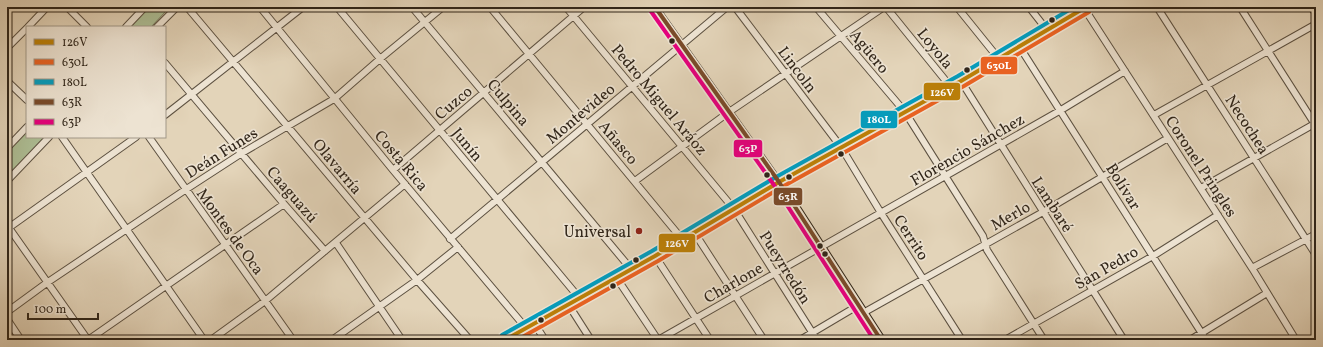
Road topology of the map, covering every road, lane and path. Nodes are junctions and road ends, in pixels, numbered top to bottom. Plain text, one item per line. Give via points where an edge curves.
1 (47, 7) edge
2 (67, 7) edge
3 (145, 7) edge
4 (177, 7) edge
5 (188, 7) edge
6 (260, 7) edge
7 (303, 7) edge
8 (337, 7) edge
9 (412, 7) edge
10 (443, 7) edge
11 (490, 7) edge
12 (566, 7) edge
13 (584, 7) edge
14 (655, 7) edge
15 (727, 7) edge
16 (735, 7) edge
17 (816, 7) edge
18 (885, 7) edge
19 (957, 7) edge
20 (1029, 7) edge
21 (1157, 7) edge
22 (1240, 7) edge
23 (1311, 7) edge
24 (1085, 8) edge
25 (1316, 14) edge
26 (574, 16) junction
27 (426, 22) junction
28 (1316, 24) edge
29 (28, 26) edge
30 (86, 26) edge
31 (127, 26) edge
32 (158, 26) edge
33 (26, 28) edge
34 (278, 28) junction
35 (1047, 30) junction
36 (840, 36) junction
37 (681, 45) junction
38 (1019, 46) junction
39 (7, 48) edge
40 (1269, 51) junction
41 (530, 54) junction
42 (381, 58) junction
43 (998, 59) junction
44 (234, 62) junction
45 (166, 65) edge
46 (1125, 71) junction
47 (785, 74) junction
48 (7, 81) edge
49 (960, 81) junction
50 (1207, 85) junction
51 (633, 86) junction
52 (950, 86) junction
53 (484, 93) junction
54 (191, 94) junction
55 (26, 99) edge
56 (334, 99) junction
57 (1061, 110) junction
58 (729, 112) junction
59 (905, 112) junction
60 (166, 114) edge
61 (1154, 115) junction
62 (587, 124) junction
63 (1316, 125) edge
64 (288, 126) junction
65 (26, 129) edge
66 (440, 130) junction
67 (48, 138) edge
68 (63, 138) edge
69 (135, 138) edge
70 (150, 138) edge
71 (1168, 138) junction
72 (1000, 145) junction
73 (683, 146) junction
74 (841, 147) junction
75 (7, 148) edge
76 (242, 153) junction
77 (1254, 158) junction
78 (542, 162) junction
79 (393, 170) junction
80 (86, 173) junction
81 (946, 176) junction
82 (1103, 177) junction
83 (7, 180) edge
84 (634, 181) junction
85 (779, 182) junction
86 (405, 184) junction
87 (1201, 188) junction
88 (186, 190) junction
89 (497, 199) junction
90 (284, 204) junction
91 (734, 209) junction
92 (1043, 212) junction
93 (880, 213) junction
94 (1218, 215) junction
95 (365, 218) junction
96 (8, 227) edge
97 (125, 229) junction
98 (694, 232) junction
99 (1316, 234) edge
100 (450, 239) junction
101 (682, 239) junction
102 (1306, 240) junction
103 (336, 243) junction
104 (986, 244) junction
105 (226, 245) junction
106 (458, 247) junction
107 (822, 247) junction
108 (325, 251) junction
109 (1316, 255) edge
110 (655, 256) junction
111 (1153, 256) junction
112 (631, 268) junction
113 (1252, 268) junction
114 (774, 274) junction
115 (616, 277) junction
116 (924, 279) junction
117 (417, 280) junction
118 (48, 282) junction
119 (165, 286) junction
120 (1092, 290) junction
121 (1267, 293) junction
122 (735, 296) junction
123 (578, 299) junction
124 (265, 301) junction
125 (568, 304) junction
126 (380, 307) junction
127 (861, 309) junction
128 (7, 312) edge
129 (697, 318) junction
130 (7, 320) edge
131 (534, 323) junction
132 (1033, 324) junction
133 (526, 328) junction
134 (813, 333) junction
135 (1202, 333) junction
136 (21, 340) edge
137 (88, 340) edge
138 (204, 340) edge
139 (211, 340) edge
140 (293, 340) edge
141 (332, 340) edge
142 (402, 340) edge
143 (470, 340) edge
144 (505, 340) edge
145 (545, 340) edge
146 (591, 340) edge
147 (658, 340) edge
148 (710, 340) edge
149 (764, 340) edge
150 (800, 340) edge
151 (817, 340) edge
152 (881, 340) edge
153 (962, 340) edge
154 (1005, 340) edge
155 (1044, 340) edge
156 (1124, 340) edge
157 (1190, 340) edge
158 (1206, 340) edge
159 (1296, 340) edge

1 - 29 street
2 - 30 street
3 - 31 street
4 - 32 street
5 - 44 street, Olavarría
6 - 34 street, Costa Rica
7 - 34 street
8 - 42 street, Junín
9 - 27 street, Culpina
10 - 27 street, Deán Funes
11 - 41 street, Añasco
12 - 26 street, Pedro Miguel Aráoz
13 - 26 street, Cuzco
14 - 37 street
15 - 37 street, Montevideo
16 - 47 street, Lincoln
17 - 36 street, Agüero
18 - 36 street
18 - 52 street, Loyola
19 - 43 street
20 - 35 street
21 - 50 street, Necochea
22 - 40 street
23 - 25 street
24 - 35 main road
24 - 46 street, Coronel Pringles
26 - 41 street, Cuzco
26 - 51 street, Pedro Miguel Aráoz
27 - 42 street, Deán Funes
27 - 53 street, Culpina
28 - 40 street
33 - 39 street
34 - 44 street
34 - 56 street, Costa Rica
35 - 38 main road
36 - 47 street
36 - 59 street, Agüero
37 - 51 street, Montevideo
37 - 58 street
38 - 43 main road
38 - 57 street, Bolívar
40 - 50 street
40 - 63 street
41 - 53 street, Cuzco
41 - 62 street, Añasco
42 - 56 street, Deán Funes
42 - 66 street, Junín
43 - 49 main road
44 - 54 street
44 - 64 street, Olavarría
45 - 54 street, Caaguazú
46 - 57 street, Florencio Sánchez
46 - 61 street, Coronel Pringles
47 - 58 street
47 - 74 street, Lincoln
48 - 55 street
49 - 52 main road
49 - 72 street, Lambaré
50 - 61 street
50 - 77 street, Necochea
51 - 62 street, Montevideo
51 - 73 street, Pedro Miguel Aráoz
52 - 59 main road
53 - 66 street, Cuzco
53 - 78 street, Culpina
54 - 60 street
54 - 76 street, Caaguazú
56 - 64 street, Deán Funes
56 - 79 street, Costa Rica
57 - 72 street, Florencio Sánchez
57 - 82 street, Bolívar
58 - 73 street
58 - 85 street
59 - 74 main road
59 - 81 street, Agüero
61 - 71 street, Coronel Pringles
62 - 78 street, Montevideo
62 - 84 street, Añasco
63 - 77 street
64 - 76 street, Deán Funes
64 - 95 street, Olavarría
65 - 75 street
66 - 79 street, Cuzco
66 - 89 street, Junín
67 - 83 street
68 - 80 street
69 - 80 street
70 - 88 street, Montes de Oca
71 - 82 street, Merlo
71 - 87 street, Coronel Pringles
72 - 81 street, Florencio Sánchez
72 - 92 street, Lambaré
73 - 84 street
73 - 91 street, Pedro Miguel Aráoz
74 - 85 main road
74 - 93 street, Cerrito
76 - 88 street, Deán Funes
76 - 90 street, Caaguazú
77 - 87 street
77 - 102 street, Necochea
78 - 89 street, Montevideo
78 - 112 street, Culpina
79 - 86 street, Costa Rica
80 - 96 street
80 - 97 street
81 - 93 street, Florencio Sánchez
81 - 104 street, Agüero
82 - 92 street, Merlo
82 - 111 street, Bolívar
84 - 101 street, Añasco
85 - 91 main road
85 - 107 main road
86 - 95 street
86 - 100 street, Costa Rica
87 - 94 street, Coronel Pringles
88 - 97 street, Deán Funes
88 - 105 street, Montes de Oca
89 - 100 street, Montevideo
89 - 123 street, Junín
90 - 105 street
90 - 108 street, Caaguazú
91 - 98 main road
91 - 114 street, Pueyrredón
92 - 104 street, Merlo
92 - 120 street, Lambaré
93 - 107 street, Florencio Sánchez
93 - 116 street, Cerrito
94 - 111 street, San Pedro
94 - 113 street, Coronel Pringles
95 - 103 street
95 - 117 street, Olavarría
96 - 118 street
97 - 118 street, Deán Funes
97 - 119 street
98 - 101 main road
98 - 122 street
99 - 102 street
100 - 106 street, Costa Rica
101 - 110 main road
102 - 109 street, Necochea
102 - 113 street
103 - 108 street
103 - 126 street
104 - 116 street, Merlo
104 - 132 street, Agüero via 986,250
105 - 119 street
105 - 124 street, Montes de Oca
106 - 117 street
106 - 133 street, Costa Rica
107 - 114 street, Charlone
107 - 127 main road
108 - 124 street
110 - 112 main road
110 - 129 street
111 - 120 street, San Pedro
111 - 135 street, Bolívar
112 - 115 main road
113 - 121 street, Coronel Pringles
114 - 122 street, Charlone
114 - 134 street, Pueyrredón
115 - 123 main road
115 - 147 street
116 - 127 street, Merlo
116 - 153 street, Cerrito
117 - 126 street
117 - 143 street, Olavarría
118 - 128 street, Deán Funes
118 - 137 street
119 - 137 street
119 - 138 street
120 - 132 street, San Pedro
120 - 156 street, Lambaré
121 - 135 street
121 - 159 street, Coronel Pringles
122 - 129 street, Charlone
122 - 149 street
123 - 125 main road
124 - 139 street
124 - 140 street, Montes de Oca
125 - 131 main road
125 - 146 street
126 - 141 street
126 - 142 street
127 - 134 street, Merlo
127 - 152 main road
129 - 147 street, Charlone
129 - 148 street
130 - 136 street
131 - 133 main road
131 - 145 street
132 - 154 street, San Pedro
132 - 155 street, Agüero
133 - 144 main road
134 - 150 street, Merlo
134 - 151 street, Pueyrredón
135 - 157 street
135 - 158 street, Bolívar

